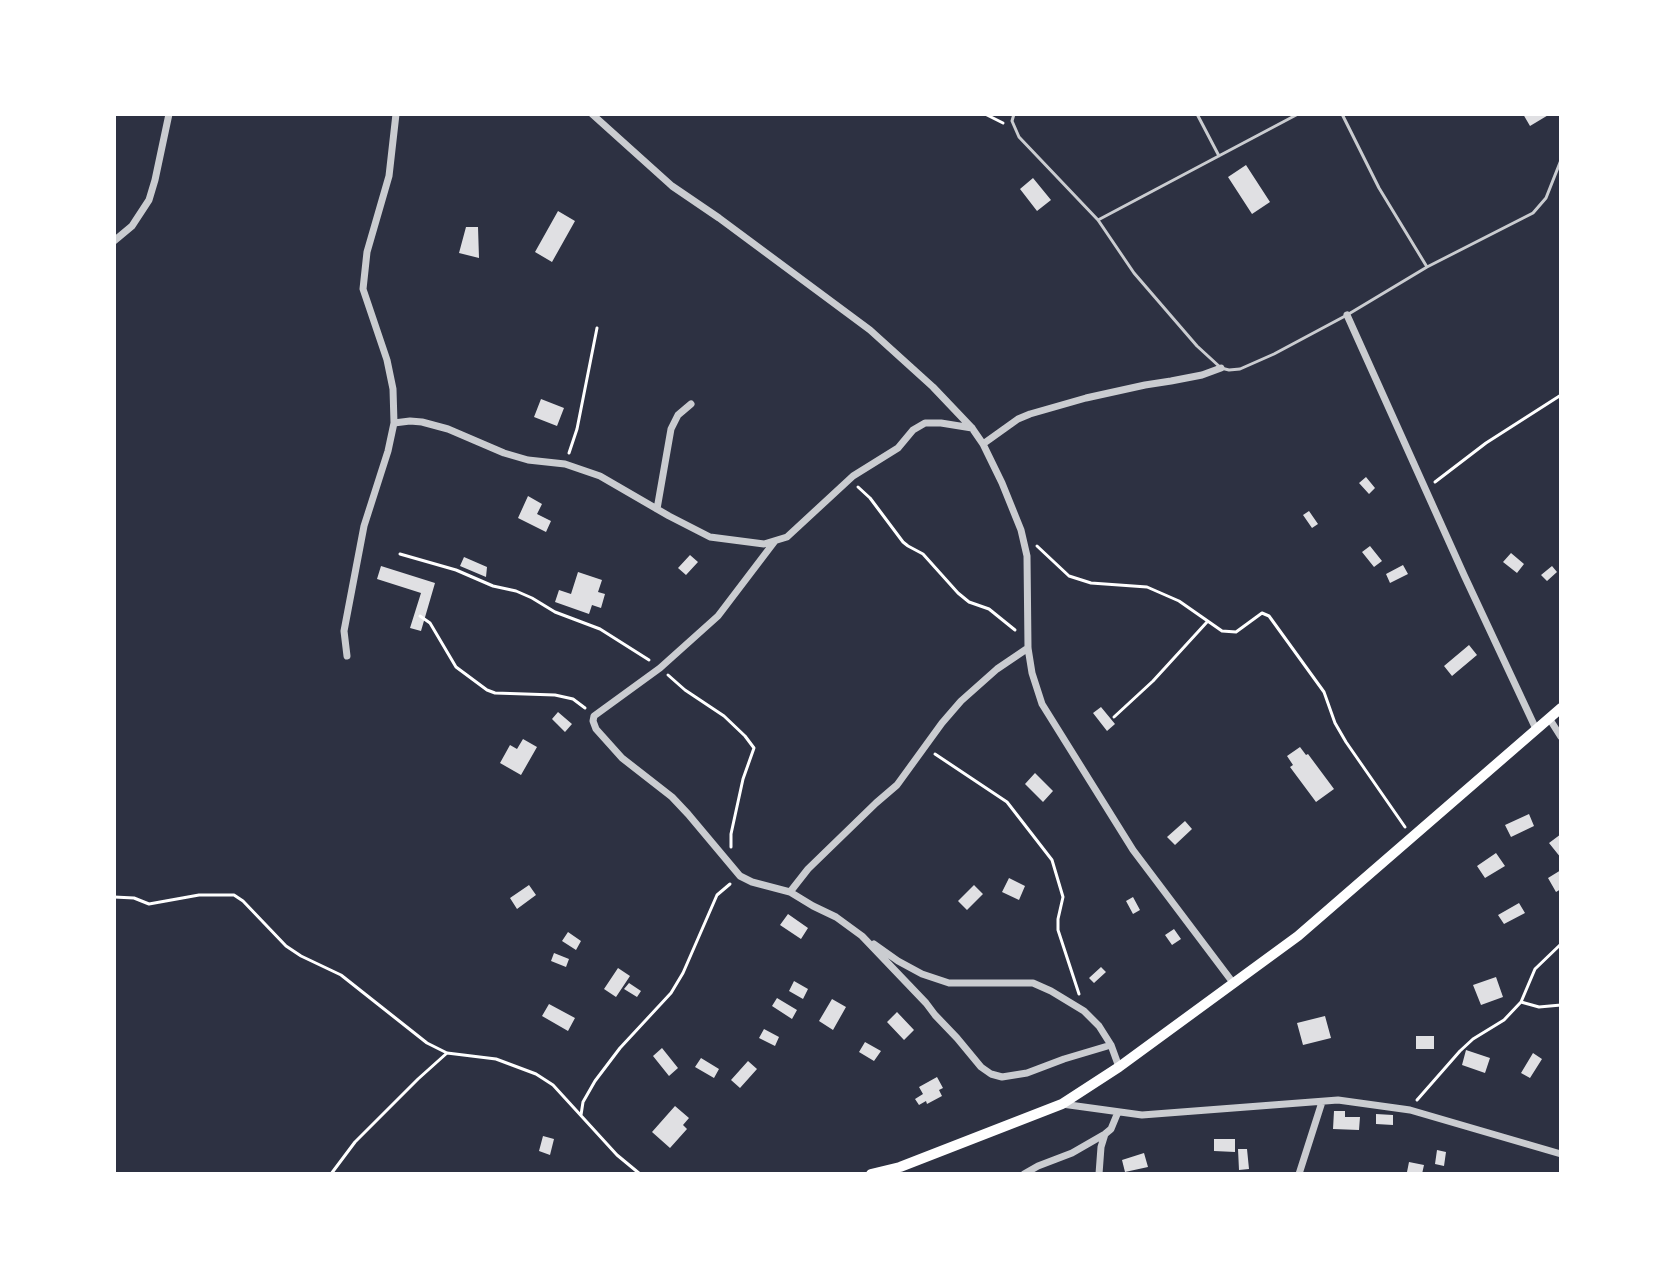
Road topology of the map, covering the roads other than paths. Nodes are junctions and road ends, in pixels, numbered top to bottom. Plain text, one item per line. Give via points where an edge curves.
1 (169, 114) edge
2 (396, 114) edge
3 (592, 114) edge
4 (1014, 114) edge
5 (1197, 114) edge
6 (1298, 114) edge
7 (1342, 114) edge
8 (1219, 156) junction
9 (1561, 160) edge
10 (1098, 220) junction
11 (114, 241) edge
12 (1427, 267) junction
13 (1347, 315) junction
14 (1221, 368) junction
15 (691, 404) dead end
16 (394, 423) junction
17 (972, 428) junction
18 (983, 444) junction
19 (657, 509) junction
20 (775, 541) junction
21 (1028, 645) junction
22 (347, 656) dead end
23 (1561, 708) edge
24 (1549, 718) junction
25 (1536, 729) junction
26 (1561, 737) edge
27 (790, 892) junction
28 (862, 936) junction
29 (1234, 984) junction
30 (1111, 1045) junction
31 (1119, 1067) junction
32 (1322, 1102) junction
33 (1062, 1104) junction
34 (1118, 1112) junction
35 (1105, 1134) junction
36 (1561, 1154) edge
37 (871, 1174) edge
38 (1024, 1174) edge
39 (1099, 1174) edge
40 (1299, 1174) edge

1 - 11 street via 149,200
2 - 16 street via 389,176 367,252 363,289 387,360
3 - 17 street via 672,186 870,330
4 - 10 lane via 1012,121 1025,144
5 - 8 lane
6 - 8 lane
7 - 12 lane
8 - 10 lane
9 - 12 lane via 1546,198 1533,213
10 - 14 lane via 1134,273
12 - 13 lane
13 - 14 lane via 1240,369
13 - 25 street
14 - 18 street via 1030,414
15 - 19 street via 671,429
16 - 19 street via 422,422 504,453 565,464 600,476
16 - 22 street via 364,526 344,631
17 - 18 street
17 - 20 street via 925,423 898,448 848,480 787,537
18 - 21 street via 1027,556
19 - 20 street via 710,537
20 - 27 street via 718,616 593,721 622,758 672,797 740,876
21 - 27 street via 961,701 897,785
21 - 29 street via 1042,704 1133,850
23 - 24 main road
24 - 25 main road
24 - 26 street
25 - 29 main road via 1298,936
27 - 28 street
28 - 30 street via 922,974 949,983 1033,983 1084,1011
28 - 30 street via 991,1074 1027,1073
29 - 31 main road
30 - 31 street
31 - 33 main road
32 - 34 street via 1142,1115
32 - 36 street via 1410,1110
32 - 40 street
33 - 34 street
33 - 37 main road
34 - 35 street
35 - 38 street
35 - 39 street

